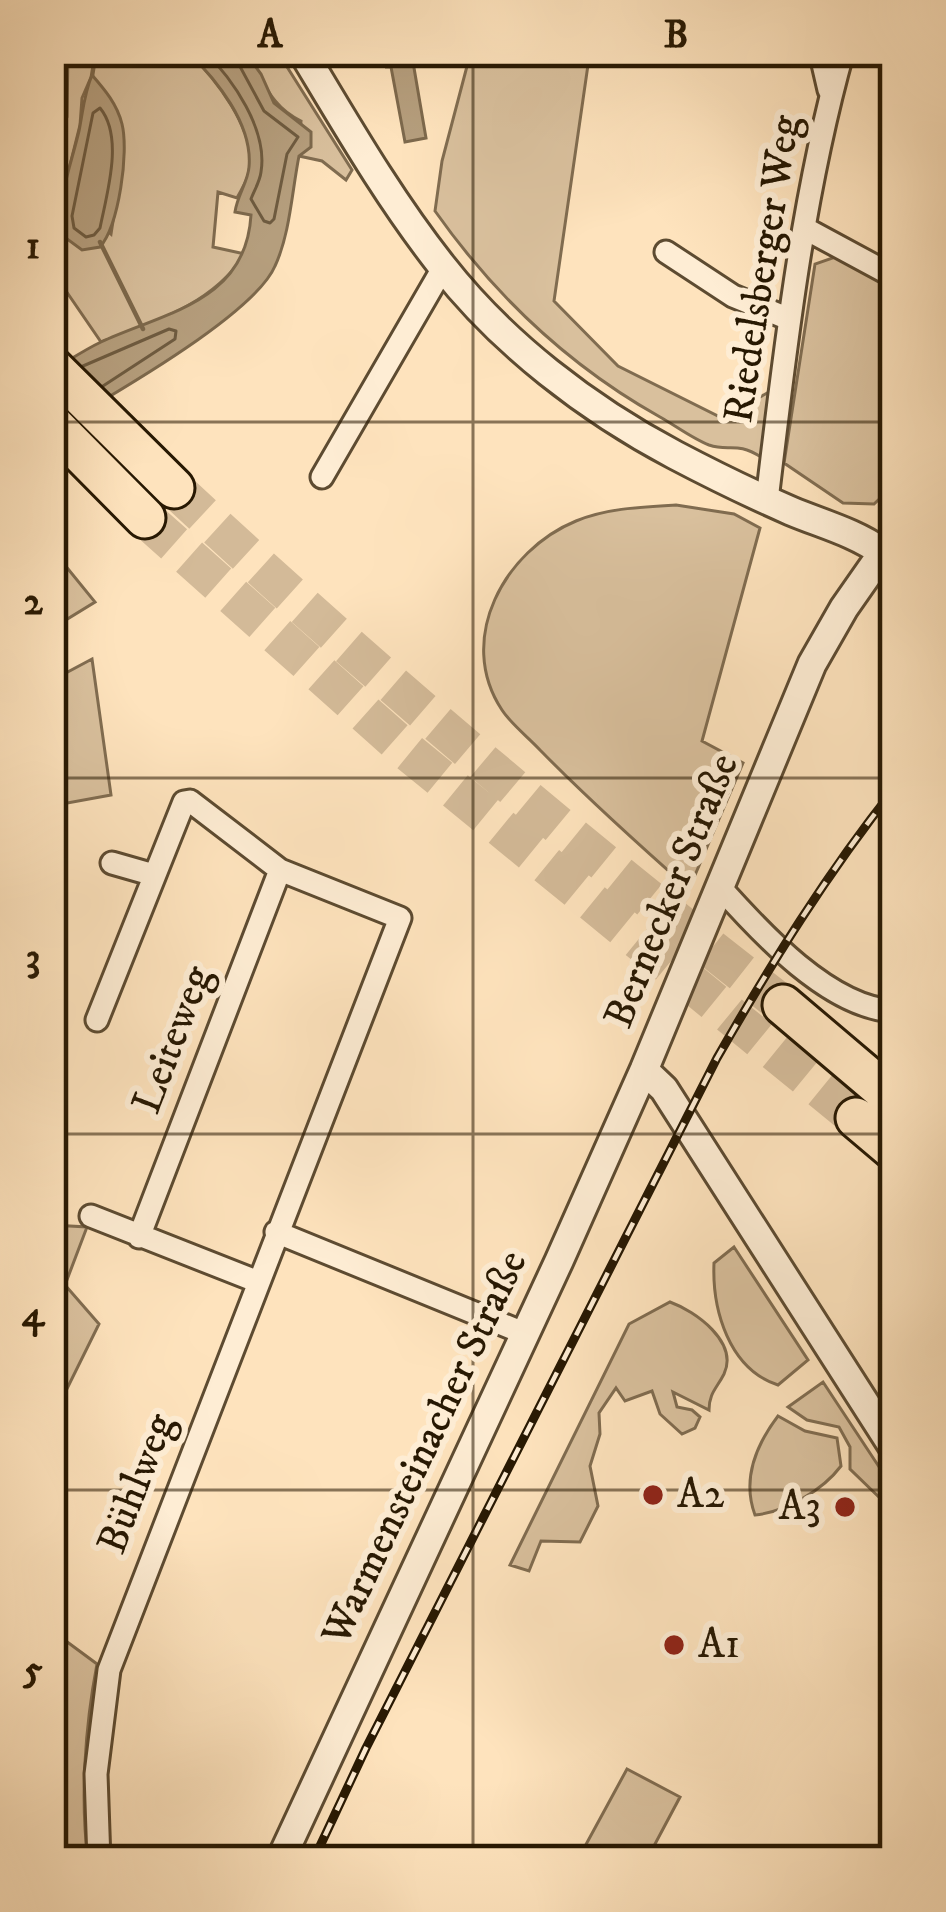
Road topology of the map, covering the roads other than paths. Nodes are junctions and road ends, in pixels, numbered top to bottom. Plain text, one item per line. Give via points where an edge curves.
1 (302, 51) edge
2 (820, 51) edge
3 (843, 51) edge
4 (830, 96) junction
5 (806, 229) junction
6 (666, 252) dead end
7 (443, 268) junction
8 (895, 277) edge
9 (789, 319) junction
10 (51, 366) edge
11 (64, 437) edge
12 (322, 477) dead end
13 (174, 488) tunnel mouth
14 (767, 500) junction
15 (145, 518) tunnel mouth
16 (888, 544) edge
17 (112, 863) dead end
18 (280, 870) junction
19 (154, 874) junction
20 (719, 886) junction
21 (895, 1011) edge
22 (97, 1021) dead end
23 (895, 1061) edge
24 (644, 1070) junction
25 (895, 1100) edge
26 (856, 1118) tunnel mouth
27 (895, 1151) edge
28 (91, 1216) dead end
29 (276, 1232) junction
30 (139, 1237) junction
31 (256, 1282) junction
32 (526, 1334) junction
33 (895, 1450) edge
34 (99, 1861) edge
35 (280, 1861) edge

1 - 7 street
2 - 4 street
3 - 4 street, Riedelsberger Weg
4 - 5 street, Riedelsberger Weg
5 - 8 street
5 - 9 street, Riedelsberger Weg
6 - 9 street via 733,296
7 - 12 street
7 - 14 street via 583,398
9 - 14 street, Riedelsberger Weg
10 - 13 highway
11 - 15 highway
14 - 16 street
16 - 20 street, Bernecker Straße via 812,664
17 - 19 street
18 - 19 street via 190,801 180,806
18 - 29 street, Bühlweg via 400,918
18 - 30 street, Leiteweg
19 - 22 street
20 - 21 street via 821,982 856,1005
20 - 24 street, Bernecker Straße
23 - 25 highway via 782,1005
24 - 32 street, Warmensteinacher Straße
24 - 33 street, Bernecker Straße via 664,1089
26 - 27 highway
28 - 30 street
29 - 31 street, Bühlweg
29 - 32 street
30 - 31 street
31 - 34 street, Bühlweg via 109,1670 96,1774
32 - 35 street, Warmensteinacher Straße

